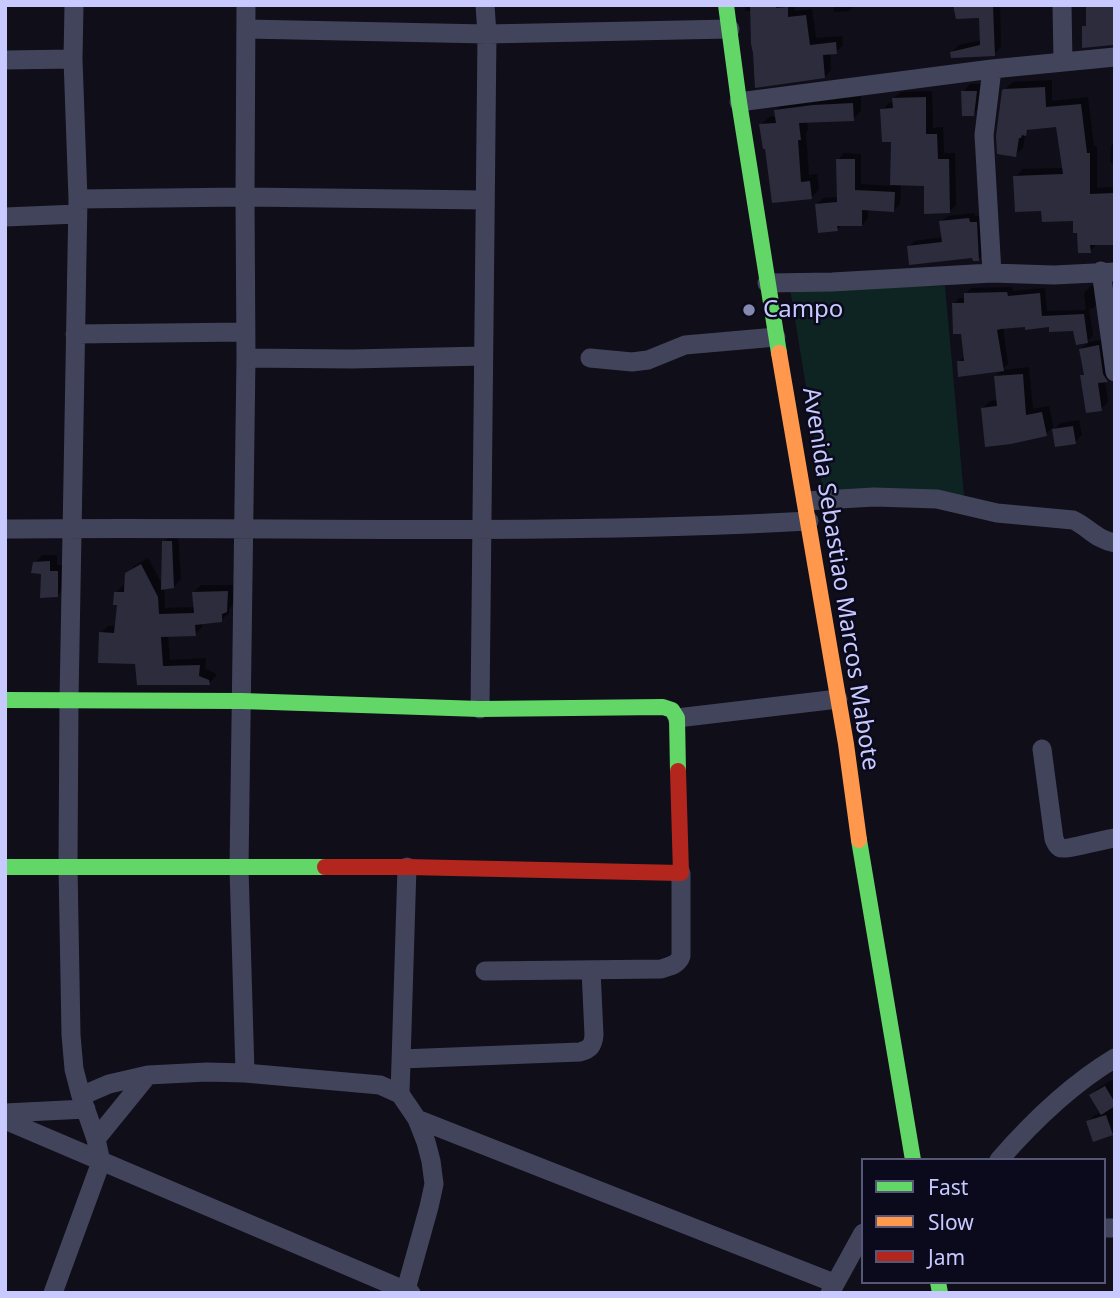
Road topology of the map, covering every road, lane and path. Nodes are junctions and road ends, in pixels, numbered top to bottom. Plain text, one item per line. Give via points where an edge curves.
1 (74, 5) edge
2 (247, 5) edge
3 (485, 5) edge
4 (726, 5) edge
5 (1062, 5) edge
6 (246, 29) junction
7 (730, 29) junction
8 (487, 34) junction
9 (1115, 57) edge
10 (73, 59) junction
11 (5, 60) edge
12 (1063, 62) junction
13 (992, 69) junction
14 (739, 102) junction
15 (245, 197) junction
16 (485, 200) junction
17 (77, 206) junction
18 (5, 218) edge
19 (1108, 271) edge
20 (992, 273) junction
21 (767, 282) junction
22 (246, 332) junction
23 (75, 334) junction
24 (776, 337) junction
25 (483, 356) junction
26 (246, 358) junction
27 (590, 358) dead end
28 (1115, 372) edge
29 (806, 501) junction
30 (809, 521) junction
31 (72, 528) junction
32 (243, 528) junction
33 (5, 529) edge
34 (481, 530) junction
35 (1115, 542) edge
36 (838, 699) junction
37 (5, 700) edge
38 (69, 700) junction
39 (242, 701) junction
40 (480, 709) junction
41 (677, 718) junction
42 (1042, 749) dead end
43 (1115, 838) edge
44 (5, 867) edge
45 (68, 867) junction
46 (407, 867) junction
47 (239, 868) junction
48 (681, 873) junction
49 (591, 970) junction
50 (485, 971) dead end
51 (1115, 1058) edge
52 (401, 1059) junction
53 (245, 1073) junction
54 (148, 1076) junction
55 (400, 1094) junction
56 (83, 1103) junction
57 (5, 1113) edge
58 (417, 1119) junction
59 (5, 1121) edge
60 (96, 1139) junction
61 (912, 1158) edge
62 (1001, 1158) edge
63 (101, 1162) junction
64 (861, 1237) edge
65 (832, 1288) edge
66 (408, 1292) edge
67 (53, 1293) edge

1 - 10 street
2 - 6 street
3 - 8 street
4 - 7 street, Avenida Sebastiao Marcos Mabote
5 - 12 street
6 - 8 street
6 - 15 street
7 - 8 street
7 - 14 street, Avenida Sebastiao Marcos Mabote
8 - 16 street
9 - 12 street
10 - 11 street
10 - 17 street
12 - 13 street
13 - 14 street
13 - 20 street via 984,135
14 - 21 street, Avenida Sebastiao Marcos Mabote
15 - 16 street
15 - 17 street
15 - 22 street
16 - 25 street
17 - 18 street
17 - 23 street
19 - 20 street
19 - 28 street
20 - 21 street
21 - 24 street, Avenida Sebastiao Marcos Mabote
22 - 23 street
22 - 26 street
23 - 31 street
24 - 27 street via 685,345 632,362
24 - 29 street, Avenida Sebastiao Marcos Mabote
25 - 26 street
25 - 34 street
26 - 32 street
29 - 30 street, Avenida Sebastiao Marcos Mabote
29 - 35 street via 937,499 997,513 1073,520 1103,540
30 - 34 street
30 - 36 street, Avenida Sebastiao Marcos Mabote
31 - 32 street
31 - 33 street
31 - 38 street
32 - 34 street
32 - 39 street
34 - 40 street
36 - 41 street
36 - 61 street, Avenida Sebastiao Marcos Mabote
37 - 38 street
38 - 39 street
38 - 45 street
39 - 40 street
39 - 47 street
40 - 41 street via 663,707
41 - 48 street
42 - 43 street via 1057,846
44 - 45 street
45 - 47 street
45 - 56 street via 71,1035
46 - 47 street
46 - 48 street
46 - 52 street
47 - 53 street
48 - 49 street via 679,962 661,969
49 - 50 street
49 - 52 street via 594,1035 589,1050
51 - 62 street via 1045,1111
52 - 55 street
53 - 54 street
53 - 55 street via 380,1085
54 - 56 street via 109,1084
54 - 60 street
55 - 58 street
56 - 57 street
56 - 60 street
58 - 65 street
58 - 66 street via 434,1184
59 - 63 street
60 - 63 street
63 - 66 street
63 - 67 street
64 - 65 street

